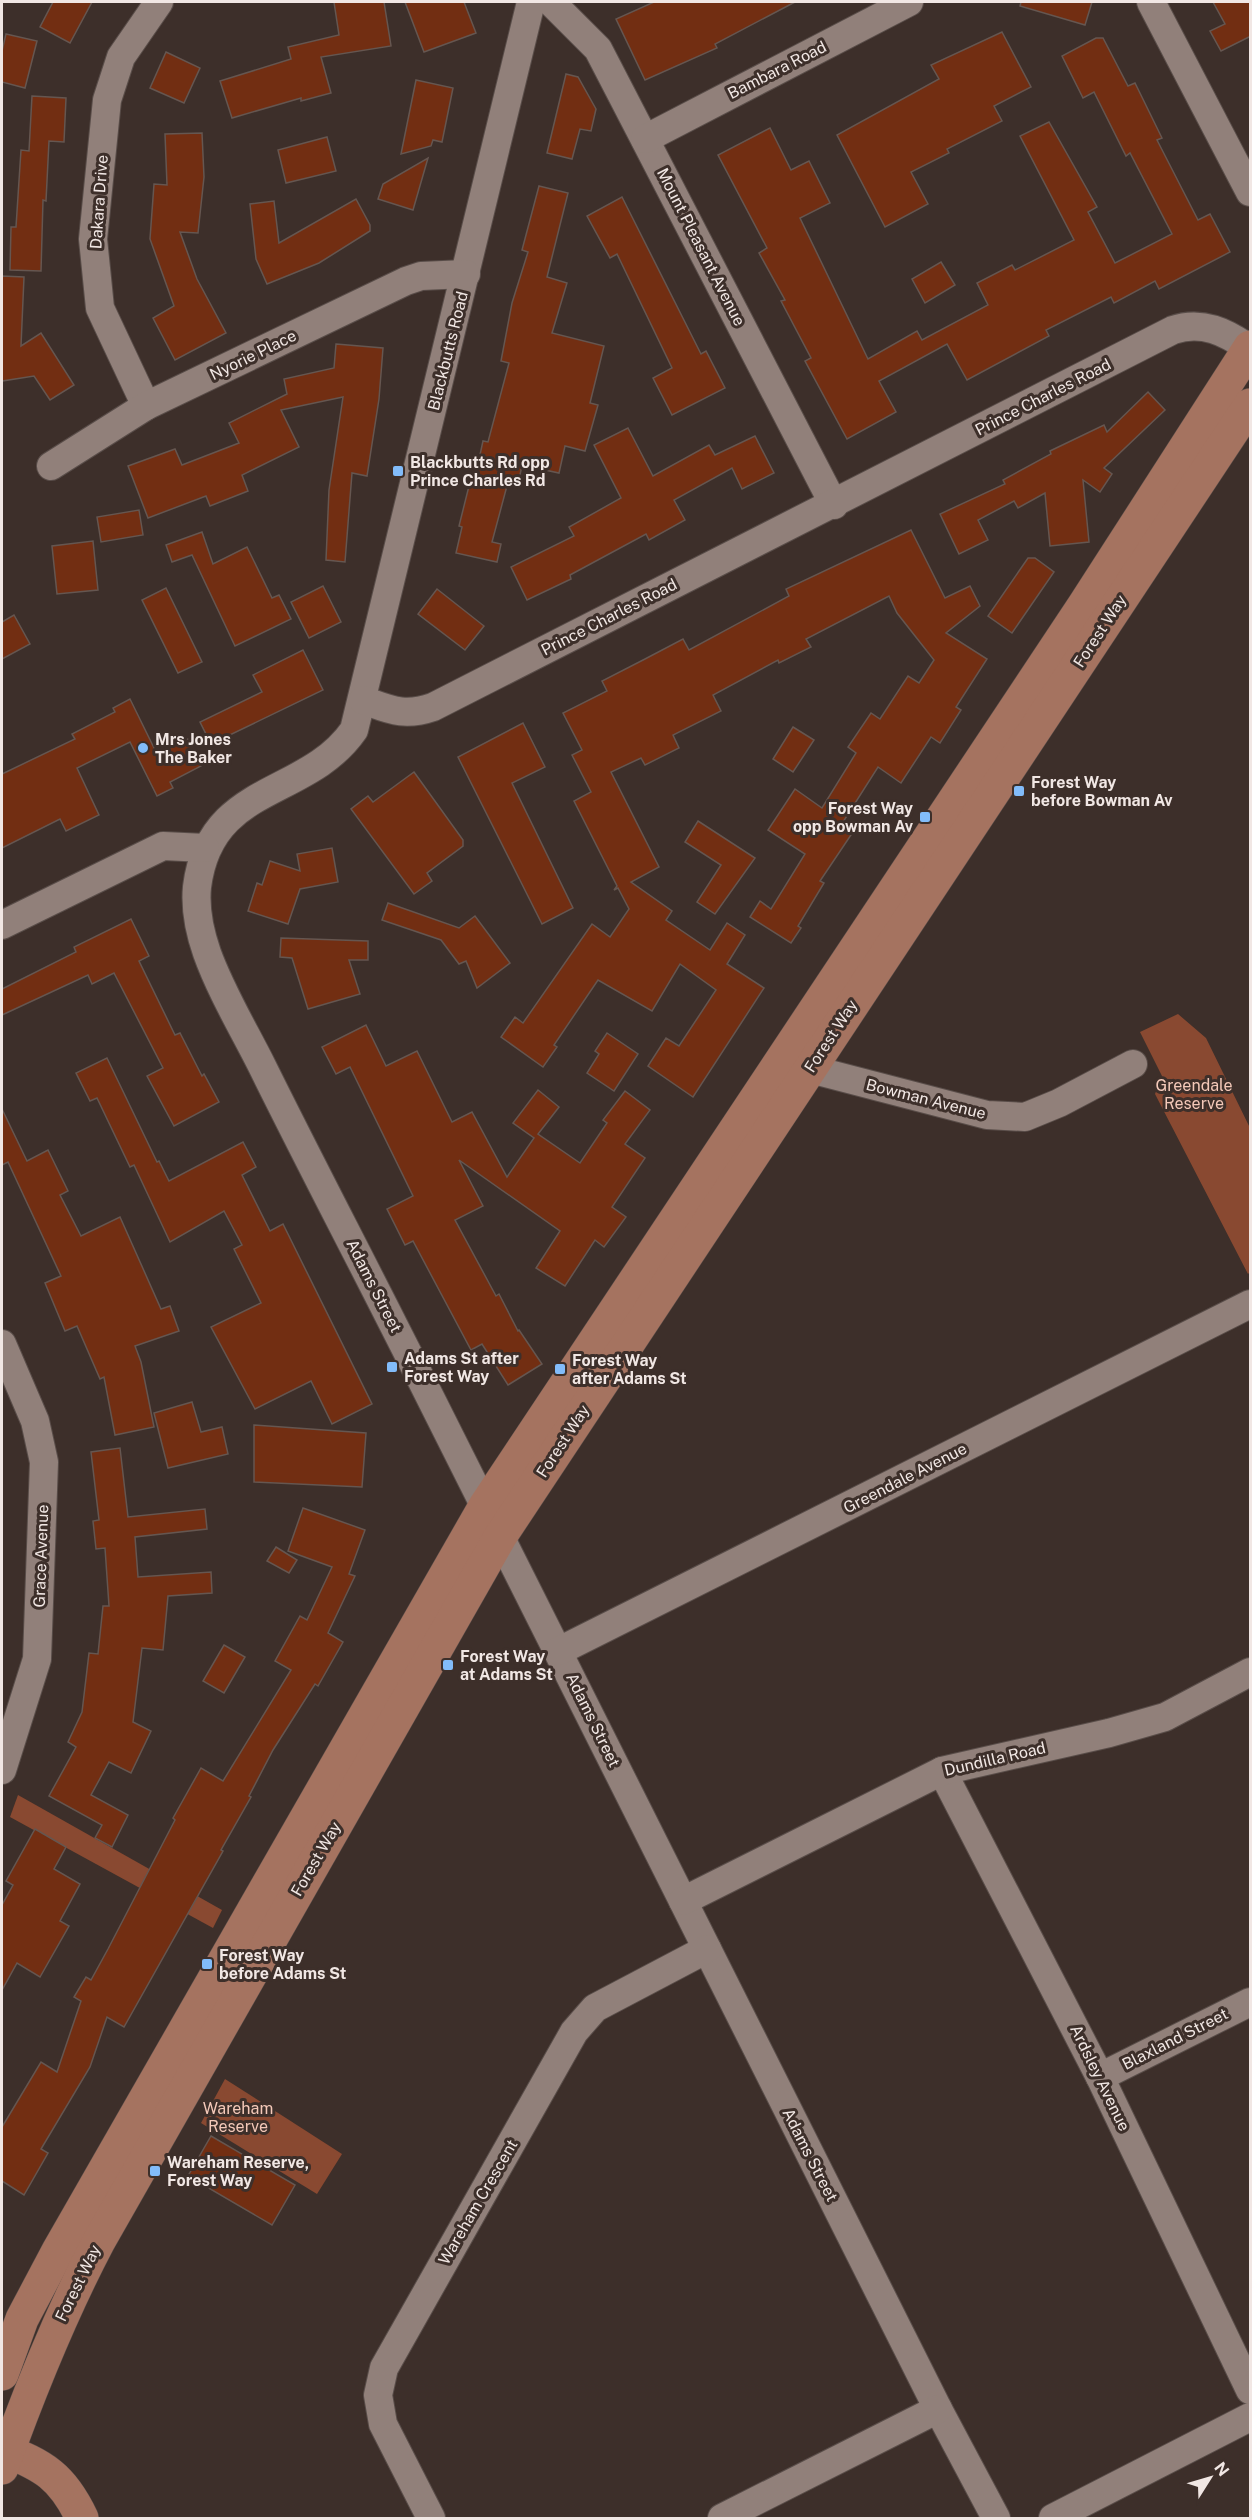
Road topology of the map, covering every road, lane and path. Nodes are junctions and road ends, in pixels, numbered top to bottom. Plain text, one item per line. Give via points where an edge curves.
1 (159, 2) edge
2 (531, 2) edge
3 (551, 2) edge
4 (909, 2) edge
5 (1151, 2) edge
6 (645, 139) junction
7 (1251, 192) edge
8 (466, 274) junction
9 (1250, 348) edge
10 (1251, 405) edge
11 (146, 406) junction
12 (51, 466) dead end
13 (834, 505) junction
14 (363, 700) junction
15 (205, 848) junction
16 (2, 925) edge
17 (797, 1061) junction
18 (1133, 1064) dead end
19 (1251, 1304) edge
20 (2, 1344) edge
21 (485, 1506) junction
22 (500, 1537) junction
23 (559, 1651) junction
24 (1251, 1672) edge
25 (2, 1770) edge
26 (942, 1770) junction
27 (683, 1901) junction
28 (707, 1949) junction
29 (1251, 2002) edge
30 (1100, 2077) junction
31 (2, 2374) edge
32 (1251, 2390) edge
33 (938, 2409) junction
34 (1251, 2417) edge
35 (4, 2456) edge
36 (82, 2518) edge
37 (431, 2518) edge
38 (722, 2518) edge
39 (996, 2518) edge
40 (1053, 2518) edge

1 - 11 street, Dakara Drive via 121,57 107,100 93,240 100,308
2 - 8 street, Blackbutts Road
3 - 6 street, Mount Pleasant Avenue via 597,49
4 - 6 street, Bambara Road
5 - 7 street
6 - 13 street, Mount Pleasant Avenue
8 - 11 street, Nyorie Place via 421,276 406,281
8 - 14 street, Blackbutts Road
9 - 13 street, Prince Charles Road via 1203,326 1173,330
9 - 17 main road, Forest Way
10 - 17 main road, Forest Way
11 - 12 street, Nyorie Place
13 - 14 street, Prince Charles Road via 433,707 413,714
14 - 15 street via 354,730 340,750 240,808
15 - 16 street via 163,846
15 - 21 street, Adams Street via 197,890 198,920 208,956
17 - 18 street, Bowman Avenue via 987,1115 1025,1117
17 - 21 main road, Forest Way
17 - 22 main road, Forest Way
19 - 23 street, Greendale Avenue
20 - 25 street, Grace Avenue via 35,1421 44,1462 38,1659
21 - 22 street, Adams Street
21 - 31 main road, Forest Way via 58,2251 22,2319
22 - 23 street, Adams Street
22 - 35 main road, Forest Way via 99,2241 71,2294
23 - 27 street, Adams Street
24 - 26 street, Dundilla Road via 1165,1717
26 - 27 street, Dundilla Road
26 - 30 street, Ardsley Avenue
27 - 28 street, Adams Street
28 - 33 street, Adams Street
28 - 37 street, Wareham Crescent via 595,2008 574,2032 384,2368 378,2395 383,2424
29 - 30 street, Blaxland Street
30 - 32 street, Ardsley Avenue
33 - 38 street
33 - 39 street, Adams Street
34 - 40 street
35 - 36 main road via 52,2474 62,2482

